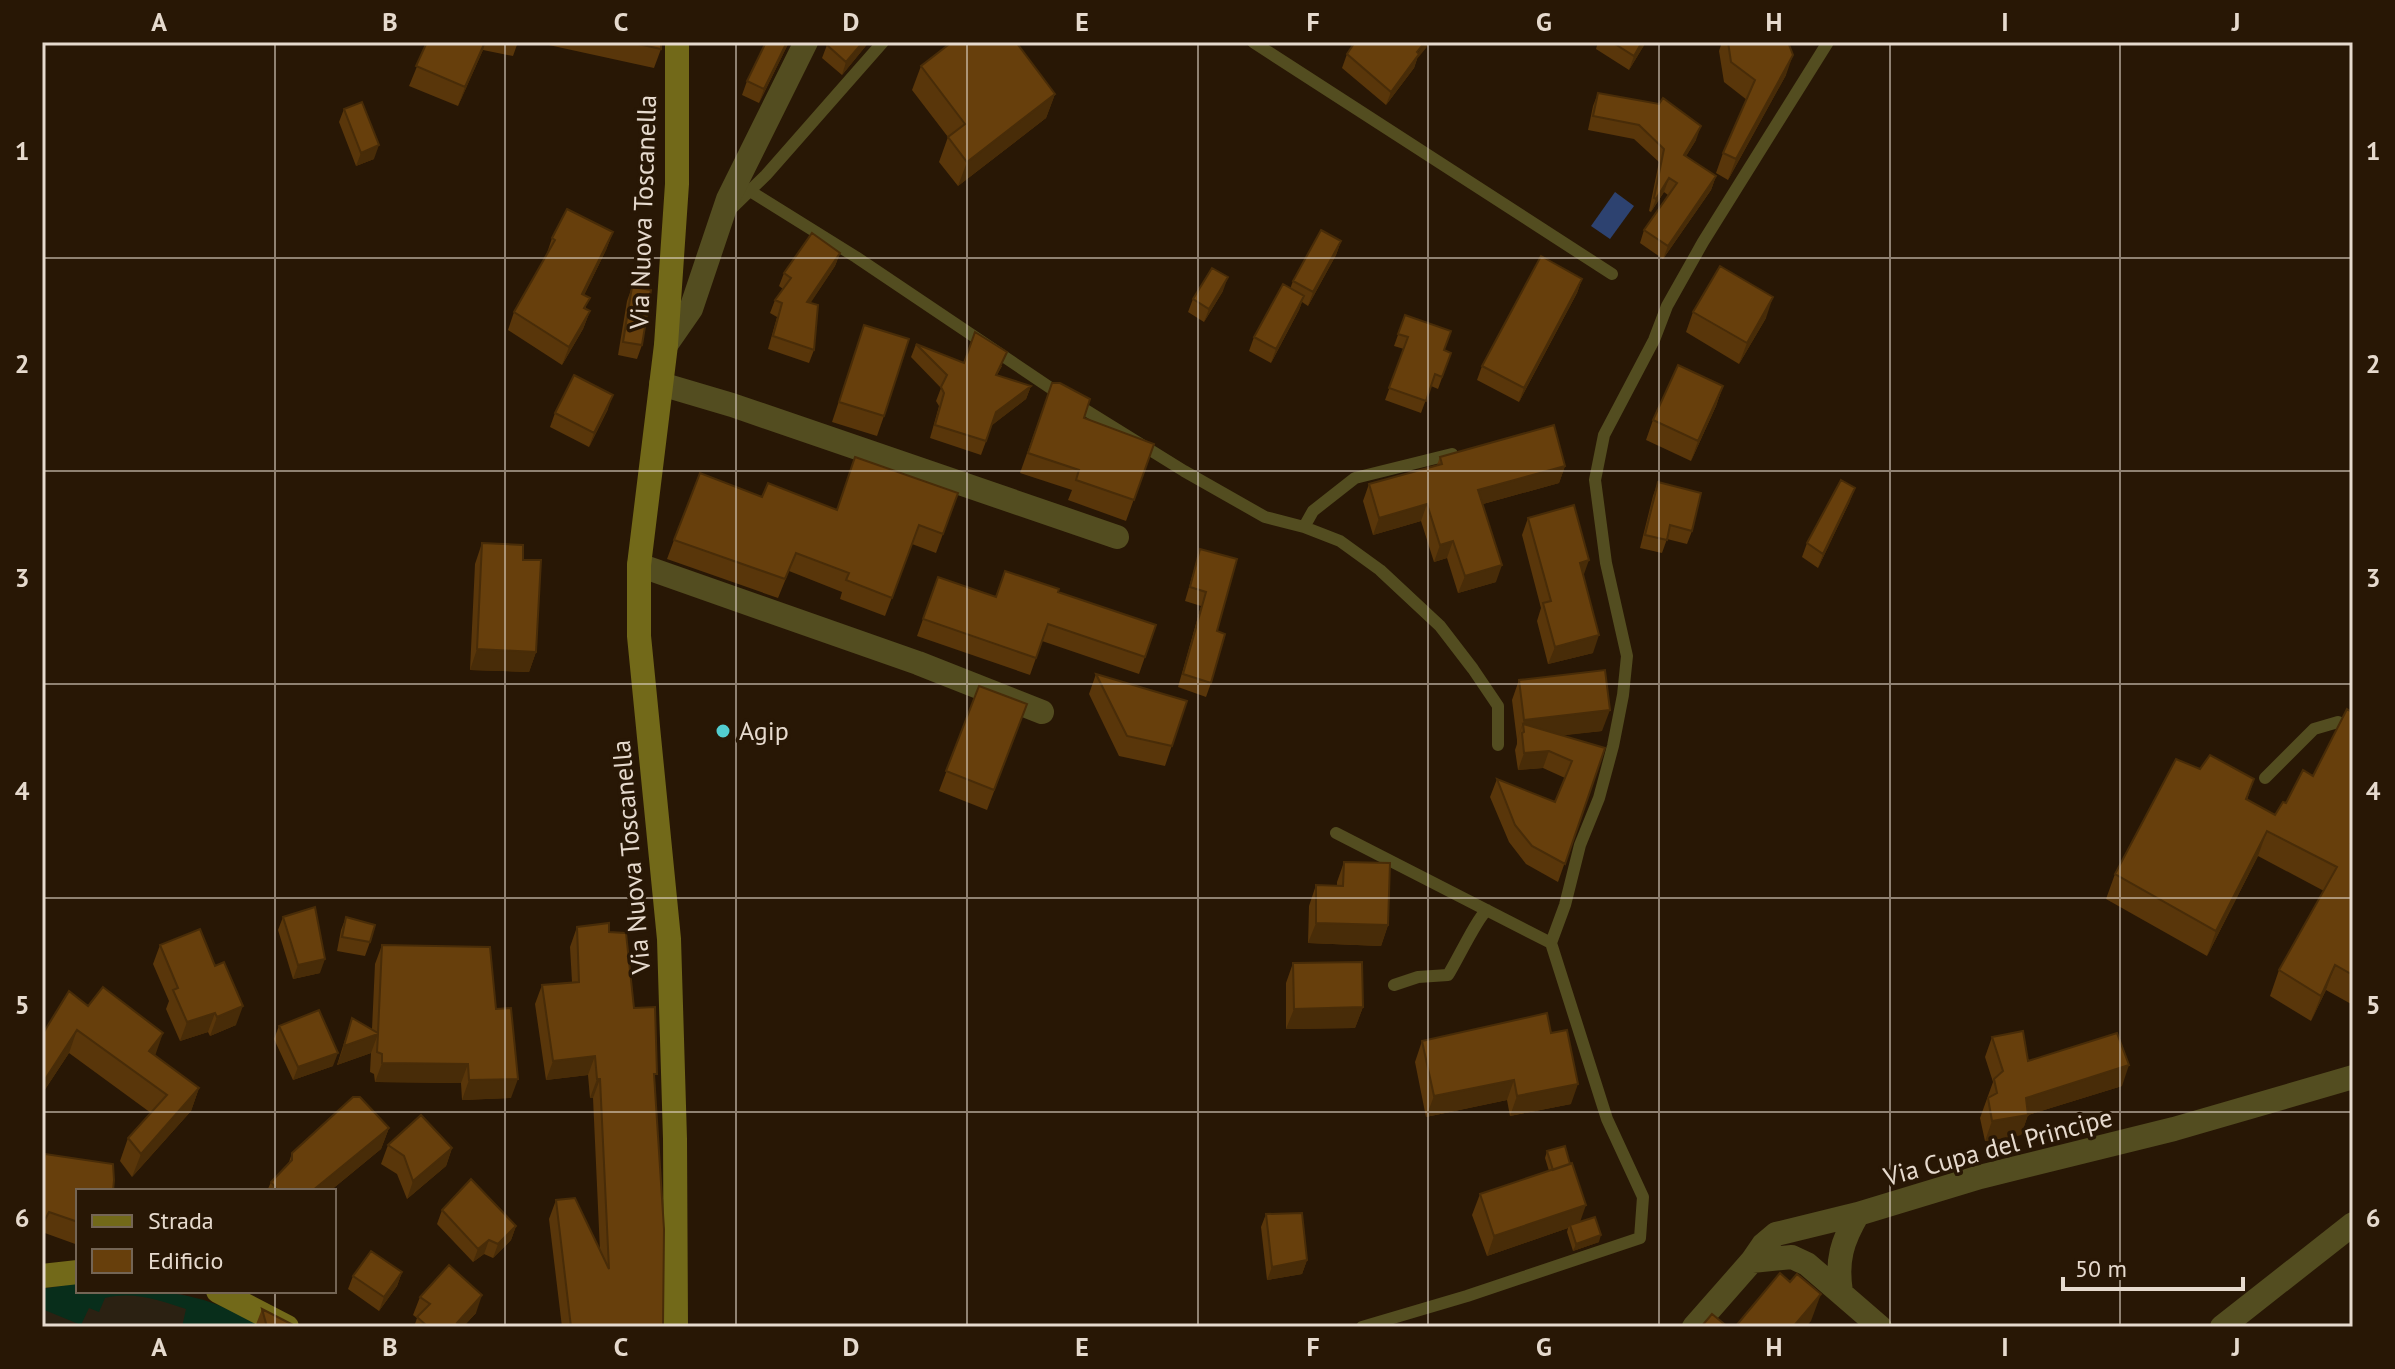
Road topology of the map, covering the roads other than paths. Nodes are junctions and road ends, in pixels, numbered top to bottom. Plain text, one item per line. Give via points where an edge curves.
1 (677, 42) edge
2 (806, 42) edge
3 (883, 42) edge
4 (1253, 42) edge
5 (1828, 42) edge
6 (750, 191) junction
7 (722, 219) junction
8 (1612, 274) dead end
9 (666, 345) junction
10 (661, 384) junction
11 (1466, 451) edge
12 (1304, 527) junction
13 (1117, 537) dead end
14 (639, 565) junction
15 (1042, 712) dead end
16 (2353, 731) edge
17 (1498, 745) dead end
18 (2265, 778) dead end
19 (1336, 833) dead end
20 (1487, 910) junction
21 (1551, 943) junction
22 (1394, 985) dead end
23 (2353, 1077) edge
24 (1858, 1214) junction
25 (2353, 1224) edge
26 (1752, 1261) junction
27 (76, 1272) edge
28 (42, 1276) edge
29 (1841, 1292) junction
30 (222, 1293) edge
31 (287, 1327) edge
32 (676, 1327) edge
33 (1362, 1327) edge
34 (1694, 1327) edge
35 (1880, 1327) edge
36 (2222, 1327) edge

1 - 9 main road, Via Nuova Toscanella via 677,184
2 - 7 street
3 - 6 lane
4 - 8 lane
5 - 21 lane via 1703,242 1604,435 1595,480 1606,563 1627,656 1625,682 1599,798
6 - 7 lane
6 - 12 lane via 1162,458 1265,517
7 - 9 street via 691,309
9 - 10 main road, Via Nuova Toscanella
10 - 13 street
10 - 14 main road, Via Nuova Toscanella
11 - 12 lane via 1355,478 1313,511
12 - 17 lane via 1340,541 1380,570 1440,626 1498,706
14 - 15 street
14 - 32 main road, Via Nuova Toscanella via 639,636 669,939
16 - 18 lane via 2338,722 2314,729
19 - 20 lane
20 - 21 lane
20 - 22 lane via 1448,975
21 - 33 lane via 1607,1119 1643,1197 1640,1238
23 - 24 street, Via Cupa del Principe
24 - 26 street, Via Cupa del Principe via 1776,1234
24 - 29 street via 1839,1254
25 - 36 street
26 - 29 street via 1792,1257
26 - 34 street, Via Cupa del Principe
27 - 28 main road
29 - 35 street
30 - 31 main road

